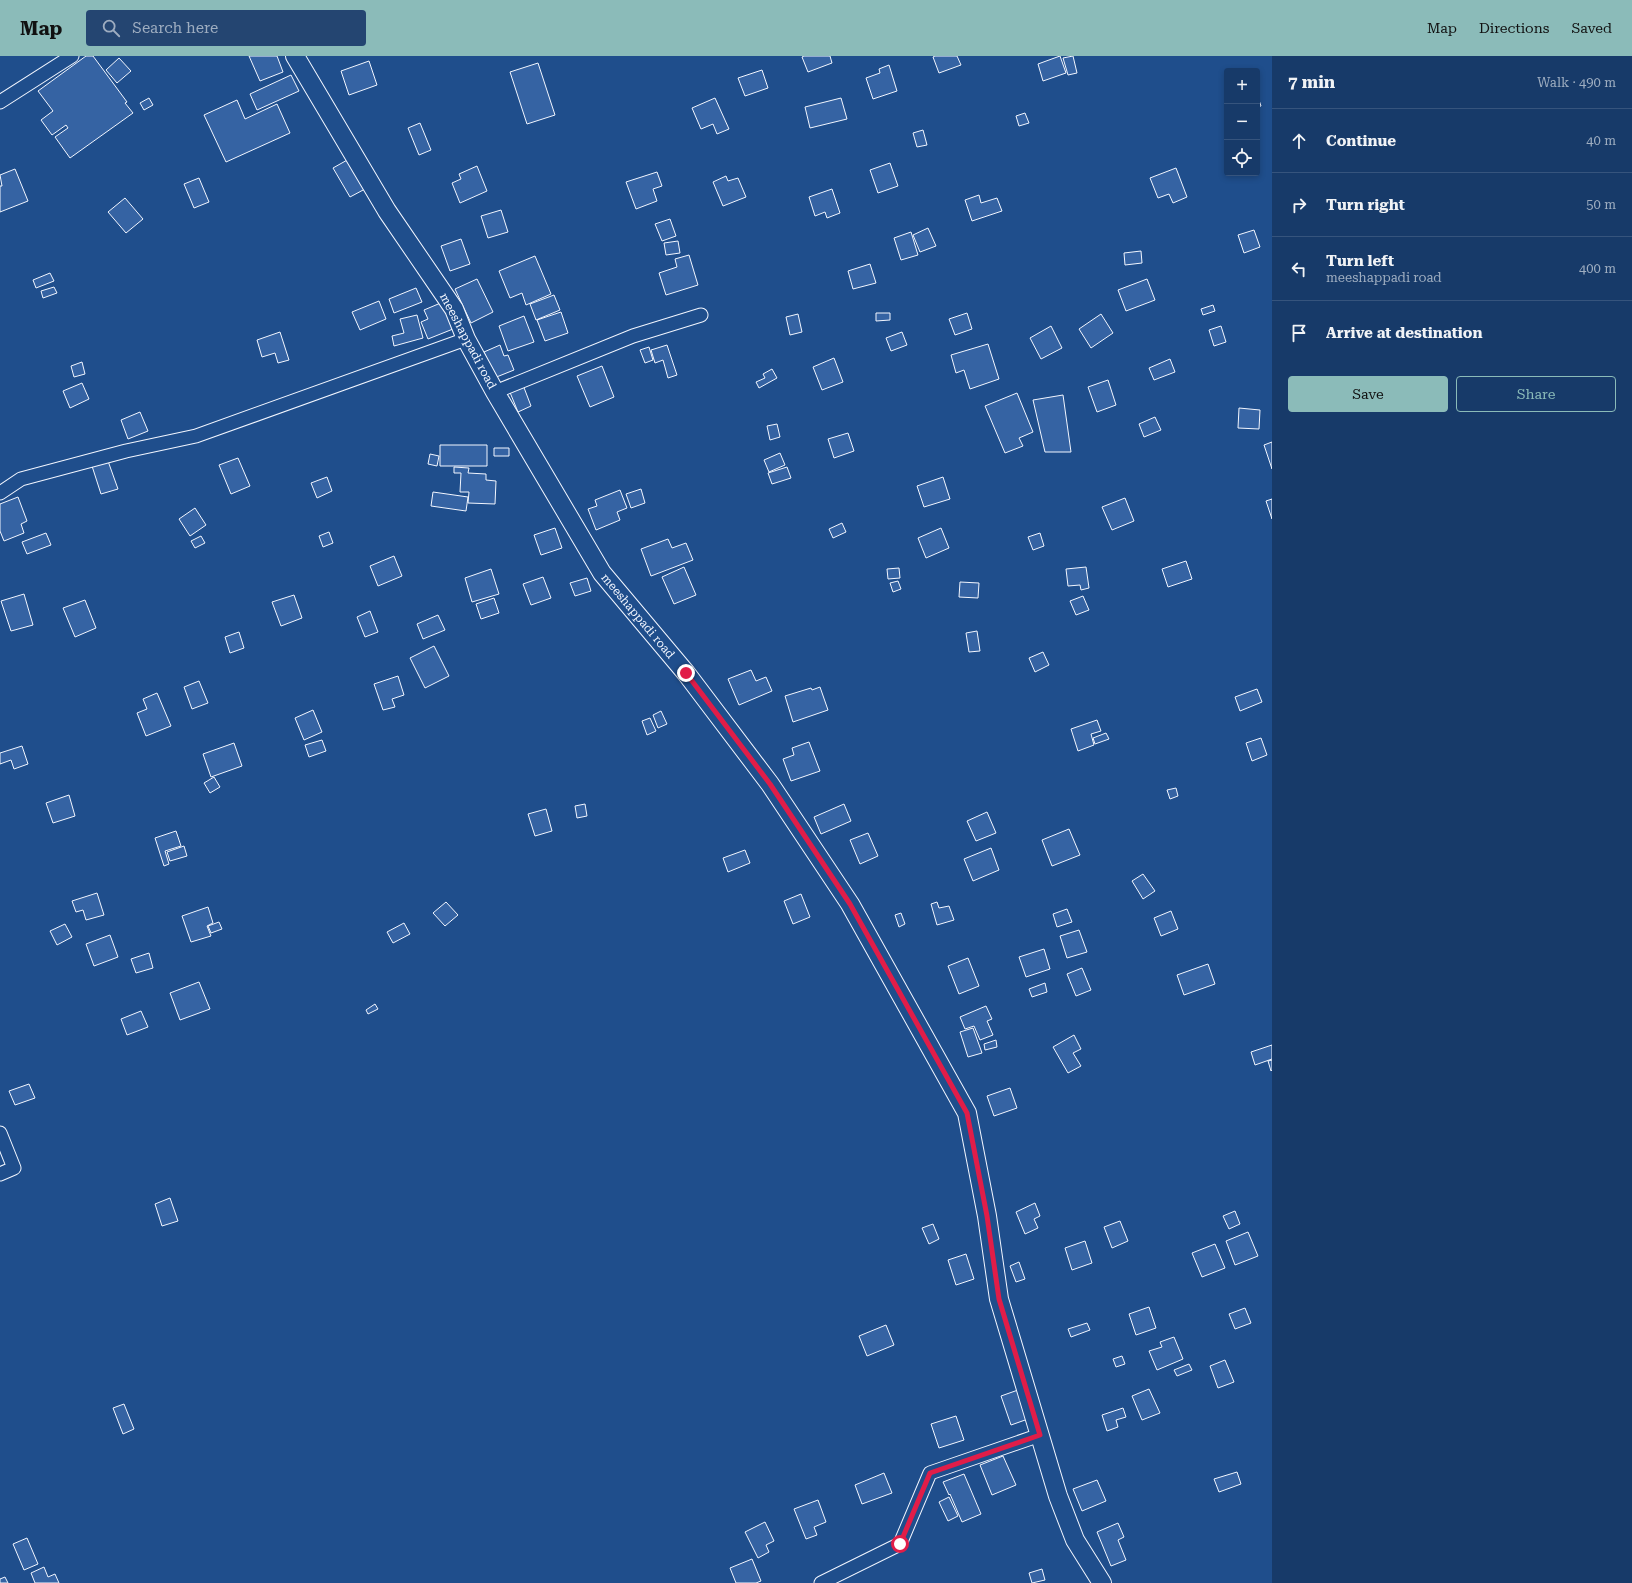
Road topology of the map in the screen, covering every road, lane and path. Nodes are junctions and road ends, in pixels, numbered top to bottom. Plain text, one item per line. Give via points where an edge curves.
1 (72, 56) edge
2 (295, 56) edge
3 (0, 102) edge
4 (701, 315) dead end
5 (466, 339) junction
6 (495, 392) junction
7 (0, 493) edge
8 (0, 1133) edge
9 (0, 1174) edge
10 (1040, 1435) junction
11 (821, 1583) edge
12 (1102, 1583) edge

1 - 3 street
2 - 5 street, meeshappadi road via 387,211 454,308
4 - 6 street via 632,336
5 - 6 street, meeshappadi road
5 - 7 street via 196,436 126,451 21,479
6 - 10 street, meeshappadi road via 602,573 686,673 770,784 850,904 967,1113 987,1216 999,1299
8 - 9 street via 14,1168
10 - 11 street via 930,1473 900,1544
10 - 12 street, meeshappadi road via 1058,1496 1075,1540

